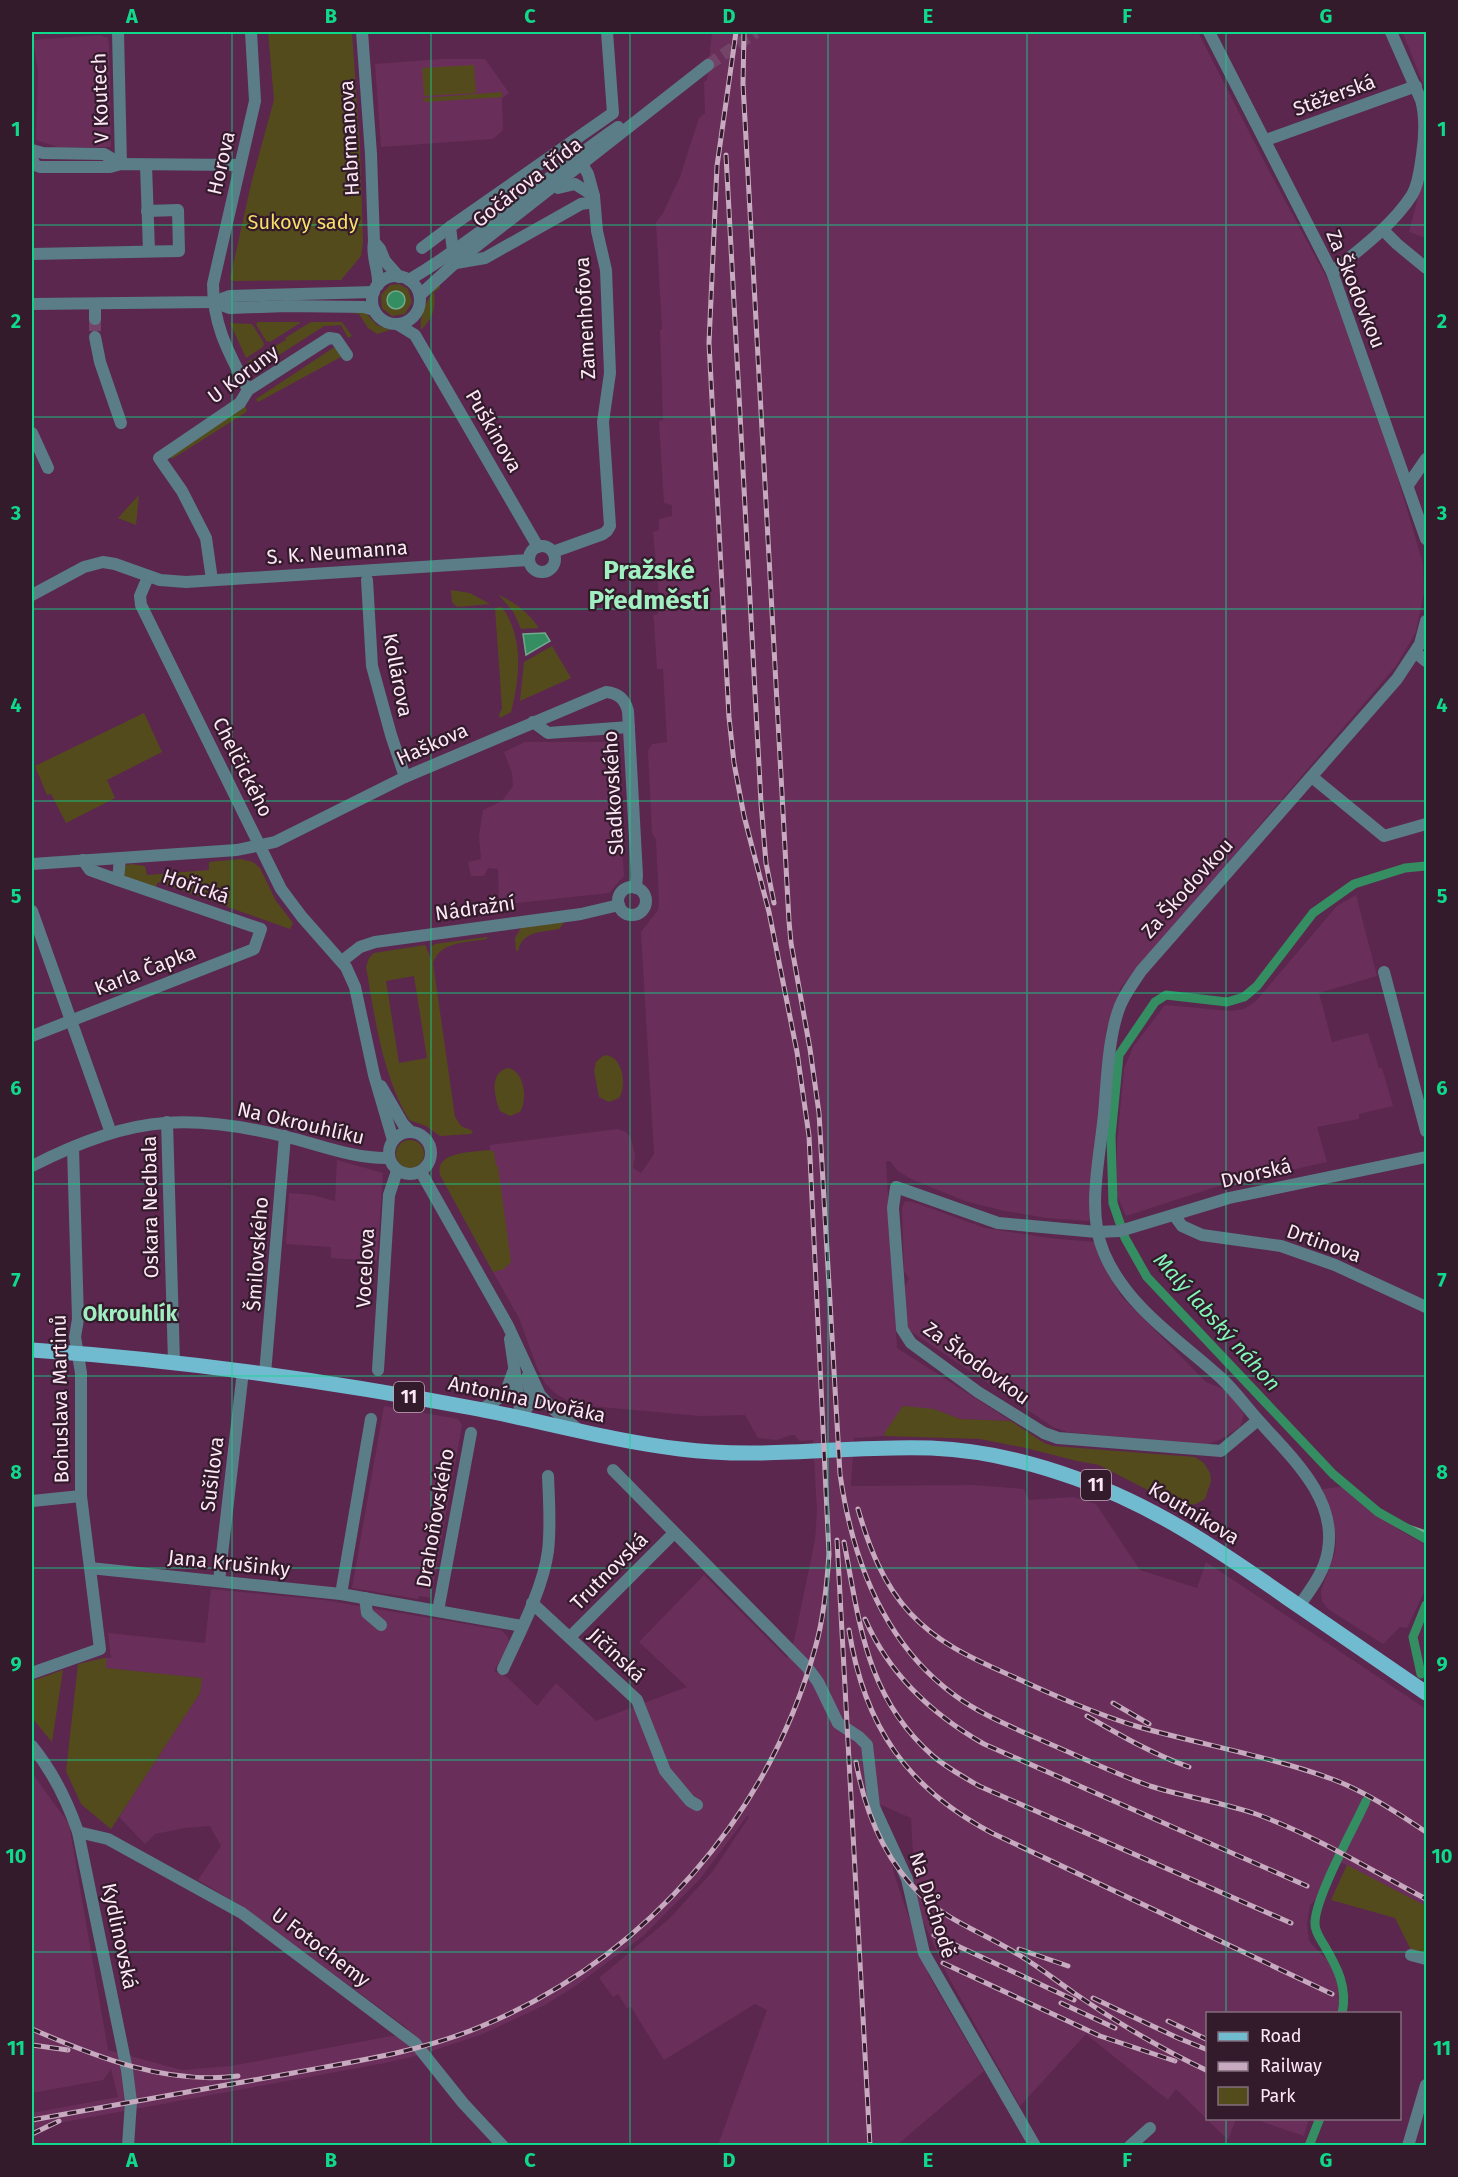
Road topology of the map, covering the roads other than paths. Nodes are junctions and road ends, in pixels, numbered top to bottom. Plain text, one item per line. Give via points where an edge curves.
1 (118, 32) edge
2 (251, 32) edge
3 (362, 32) edge
4 (607, 32) edge
5 (1209, 32) edge
6 (1391, 32) edge
7 (708, 65) tunnel mouth
8 (1416, 86) junction
9 (660, 102) junction
10 (1266, 140) junction
11 (32, 150) edge
12 (32, 158) edge
13 (121, 164) junction
14 (582, 164) junction
15 (146, 165) junction
16 (240, 165) junction
17 (565, 165) junction
18 (540, 197) junction
19 (594, 199) junction
20 (147, 211) junction
21 (450, 227) junction
22 (1383, 230) junction
23 (374, 242) junction
24 (422, 248) dead end
25 (149, 251) junction
26 (32, 254) edge
27 (454, 257) junction
28 (1426, 268) edge
29 (1332, 272) junction
30 (404, 278) junction
31 (376, 288) junction
32 (420, 295) junction
33 (213, 302) junction
34 (32, 304) edge
35 (95, 304) junction
36 (374, 310) junction
37 (414, 316) junction
38 (95, 319) tunnel mouth
39 (397, 324) junction
40 (415, 335) junction
41 (95, 337) tunnel mouth
42 (347, 355) dead end
43 (248, 390) junction
44 (121, 423) dead end
45 (32, 433) edge
46 (1426, 459) edge
47 (48, 468) dead end
48 (1408, 485) junction
49 (1422, 516) edge
50 (1426, 539) edge
51 (538, 547) junction
52 (553, 552) junction
53 (530, 560) junction
54 (148, 577) junction
55 (212, 580) junction
56 (367, 580) dead end
57 (32, 595) edge
58 (1426, 621) edge
59 (1420, 646) edge
60 (1426, 661) edge
61 (621, 697) joint
62 (534, 722) junction
63 (629, 727) junction
64 (405, 777) junction
65 (1312, 777) junction
66 (1426, 824) edge
67 (261, 846) junction
68 (120, 858) junction
69 (83, 860) junction
70 (32, 864) edge
71 (118, 880) junction
72 (636, 888) junction
73 (619, 905) junction
74 (32, 911) edge
75 (261, 928) joint
76 (342, 961) junction
77 (1384, 972) dead end
78 (72, 1020) junction
79 (32, 1036) edge
80 (374, 1075) junction
81 (167, 1122) junction
82 (1426, 1131) edge
83 (411, 1132) junction
84 (111, 1133) junction
85 (285, 1136) junction
86 (393, 1140) junction
87 (74, 1148) junction
88 (1426, 1157) edge
89 (389, 1158) junction
90 (32, 1166) edge
91 (397, 1171) junction
92 (421, 1172) junction
93 (1174, 1215) junction
94 (1097, 1232) junction
95 (1426, 1307) edge
96 (32, 1350) edge
97 (78, 1353) junction
98 (174, 1362) junction
99 (519, 1363) junction
100 (378, 1370) dead end
101 (243, 1371) junction
102 (265, 1374) junction
103 (481, 1410) junction
104 (517, 1414) junction
105 (371, 1419) dead end
106 (1258, 1420) junction
107 (471, 1432) dead end
108 (581, 1432) junction
109 (908, 1448) joint
110 (613, 1470) dead end
111 (548, 1476) dead end
112 (81, 1496) junction
113 (32, 1501) edge
114 (674, 1533) junction
115 (90, 1568) junction
116 (219, 1581) junction
117 (341, 1594) junction
118 (365, 1598) junction
119 (532, 1603) junction
120 (1299, 1606) junction
121 (438, 1611) junction
122 (381, 1625) dead end
123 (522, 1626) junction
124 (570, 1637) junction
125 (503, 1669) dead end
126 (32, 1673) edge
127 (1426, 1693) edge
128 (32, 1746) edge
129 (697, 1805) dead end
130 (78, 1832) junction
131 (1411, 1955) dead end
132 (1426, 1959) edge
133 (1426, 2085) edge
134 (1150, 2128) dead end
135 (129, 2145) edge
136 (502, 2145) edge
137 (1035, 2145) edge
138 (1130, 2145) edge
139 (1408, 2145) edge

1 - 13 street, V Koutech
2 - 16 street, Horova via 255,101
3 - 23 street, Habrmanova
4 - 21 street, Gočárova třída via 613,111
5 - 10 street, Za Škodovkou
6 - 8 street
7 - 9 street, Gočárova třída
8 - 10 street, Stěžerská
8 - 22 street via 1425,122 1417,180 1412,195
9 - 14 street, Gočárova třída
9 - 17 street, Gočárova třída
10 - 29 street, Za Škodovkou
11 - 13 street, V Koutech via 104,154
12 - 13 street, V Koutech via 40,167
13 - 15 street, V Koutech
14 - 17 street
14 - 18 street, Gočárova třída
14 - 19 street, Zamenhofova
15 - 16 street, V Koutech
15 - 20 street
16 - 33 street, Horova via 213,281
17 - 27 street, Gočárova třída
18 - 19 street via 571,184 581,186
18 - 27 street, Gočárova třída
19 - 27 street via 485,258
19 - 52 street, Zamenhofova via 606,270 610,380 603,413 610,526 603,534
20 - 25 street
20 - 25 street via 177,210 179,251
21 - 24 street, Gočárova třída
21 - 27 street, Gočárova třída
22 - 28 street
22 - 29 street
23 - 30 street via 385,261
23 - 31 street, Habrmanova via 372,251 379,275
25 - 26 street
27 - 30 street, Gočárova třída
27 - 32 street, Gočárova třída
29 - 48 street, Za Škodovkou
30 - 31 street via 388,278
30 - 32 street via 416,286
31 - 33 street via 230,296
31 - 36 street
32 - 37 street
33 - 35 street
33 - 36 street via 230,308
33 - 43 street via 222,338
34 - 35 street
35 - 38 street
36 - 39 street via 382,319
37 - 39 street
37 - 40 street, Puškinova
39 - 40 street, Puškinova
40 - 51 street, Puškinova
41 - 44 street
42 - 43 street, U Koruny via 336,339 329,338
43 - 55 street, U Koruny via 240,403 159,458 182,491 206,538
45 - 47 street
46 - 48 street
48 - 49 street, Za Škodovkou
49 - 50 street, Za Škodovkou
51 - 52 street
51 - 53 street
52 - 53 street via 554,562 548,570 536,570
53 - 55 street, S. K. Neumanna
54 - 55 street, S. K. Neumanna via 172,582
54 - 57 street, S. K. Neumanna via 116,564 97,562
54 - 67 street, Chelčického via 140,596 141,605
56 - 64 street, Kollárova via 372,666
58 - 59 street, Za Škodovkou
59 - 60 street
59 - 65 street, Za Škodovkou via 1397,679
61 - 62 street, Haškova via 612,692 601,693
61 - 63 street, Sladkovského via 626,704
62 - 63 street via 548,733
62 - 64 street, Haškova
63 - 72 street, Sladkovského
64 - 67 street, Haškova via 284,839
65 - 66 street via 1384,836
65 - 94 street, Za Škodovkou via 1157,950 1120,1006 1108,1064 1095,1208
67 - 68 street, Hořická
67 - 76 street, Chelčického via 281,890
68 - 69 street, Hořická
68 - 71 street
69 - 70 street, Hořická
69 - 71 street, Hořická via 90,870
71 - 75 street, Hořická
72 - 73 street via 622,892
72 - 73 street, Nádražní via 646,900 641,912 628,915
73 - 76 street, Nádražní via 581,914 375,942 360,947
74 - 78 street
75 - 78 street, Karla Čapka via 254,949
76 - 80 street, Chelčického via 355,987
77 - 82 street
78 - 79 street, Karla Čapka
78 - 84 street
80 - 83 street
80 - 86 street
81 - 84 street, Na Okrouhlíku
81 - 85 street, Na Okrouhlíku
81 - 98 street, Oskara Nedbala
83 - 86 street, Na Okrouhlíku
83 - 92 street via 424,1137 431,1149 430,1162
84 - 87 street, Na Okrouhlíku
85 - 89 street, Na Okrouhlíku via 367,1159
85 - 102 street, Šmilovského
86 - 89 street, Na Okrouhlíku
87 - 90 street, Na Okrouhlíku
87 - 97 street, Bohuslava Martinů
88 - 93 street, Dvorská via 1229,1198
89 - 91 street, Na Okrouhlíku
91 - 92 street via 408,1175
91 - 100 street, Vocelova via 389,1195
92 - 99 street via 508,1326
93 - 94 street, Dvorská via 1120,1231
93 - 95 street, Drtinova via 1182,1226 1202,1235 1281,1246 1335,1265
94 - 106 street, Za Škodovkou via 1115,1277 1138,1306 1221,1378
94 - 106 street, Za Škodovkou via 998,1223 896,1187 902,1329 911,1343 978,1392 1058,1438 1221,1451
96 - 97 main road, Antonína Dvořáka / 11
97 - 98 main road, Antonína Dvořáka / 11
97 - 112 street, Bohuslava Martinů
98 - 101 main road, Antonína Dvořáka / 11
99 - 103 street via 504,1394
99 - 104 street via 530,1402 527,1409
99 - 108 street via 545,1401
101 - 102 main road, Antonína Dvořáka / 11
101 - 116 street, Sušilova
102 - 103 main road, Antonína Dvořáka / 11
103 - 104 main road, Antonína Dvořáka / 11
104 - 108 main road, Antonína Dvořáka / 11
105 - 117 street
106 - 120 street, Za Škodovkou via 1300,1466 1322,1504 1329,1528 1325,1563
107 - 121 street, Drahoňovského
108 - 109 main road, Antonína Dvořáka / 11 via 709,1452 775,1454
109 - 120 main road, Koutníkova / 11 via 1003,1456 1114,1492 1207,1542
110 - 114 street, Na Důchodě
111 - 119 street via 548,1552
112 - 113 street
112 - 115 street, Bohuslava Martinů
114 - 124 street, Trutnovská
114 - 137 street, Na Důchodě via 807,1667 838,1723 867,1745 874,1807 907,1879 924,1953
115 - 116 street, Jana Krušinky
115 - 126 street, Bohuslava Martinů via 100,1649
116 - 117 street, Jana Krušinky
117 - 118 street, Jana Krušinky
118 - 121 street, Jana Krušinky
118 - 122 street via 367,1613
119 - 123 street
119 - 124 street, Jičínská
120 - 127 main road, Koutníkova / 11
121 - 123 street, Jana Krušinky
123 - 125 street
124 - 129 street, Jičínská via 637,1700 665,1772
128 - 130 street, Kydlinovská via 58,1784
130 - 135 street, Kydlinovská via 127,2070 131,2102
130 - 136 street, U Fotochemy via 108,1839 242,1913 415,2043
131 - 132 street
133 - 139 street
134 - 138 street

